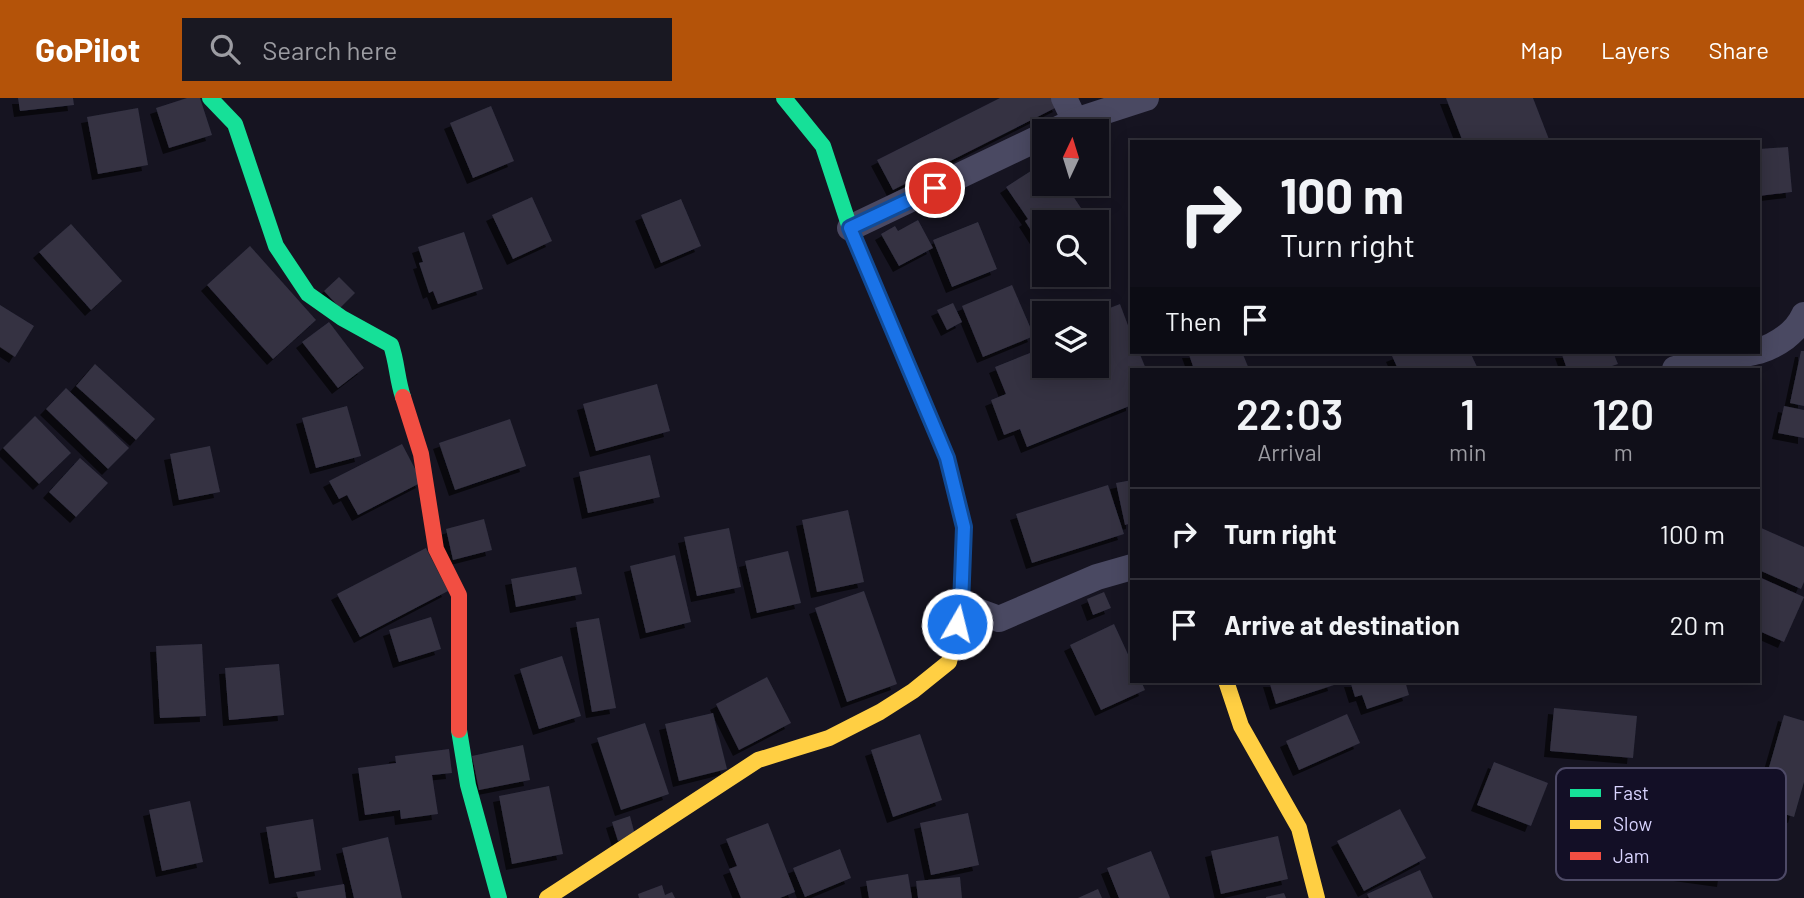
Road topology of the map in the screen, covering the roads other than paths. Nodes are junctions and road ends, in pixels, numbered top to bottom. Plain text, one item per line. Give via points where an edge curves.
1 (210, 98) edge
2 (784, 98) edge
3 (1146, 98) edge
4 (1064, 117) edge
5 (1032, 141) edge
6 (850, 228) junction
7 (1804, 315) edge
8 (1760, 350) edge
9 (1743, 354) edge
10 (1680, 368) edge
11 (1130, 568) edge
12 (961, 605) junction
13 (1227, 683) edge
14 (499, 898) edge
15 (547, 898) edge
16 (1317, 898) edge

1 - 14 street via 235,124 276,246 308,294 391,345 397,361 398,382 421,454 436,549 459,595 458,728 468,785
2 - 6 street via 823,146
3 - 4 street
5 - 6 street
6 - 12 street via 947,458 964,527
7 - 8 street via 1774,346
9 - 10 street
11 - 12 street via 999,619
12 - 15 street via 949,662 913,691 829,738 758,760
13 - 16 street via 1241,726 1299,828

